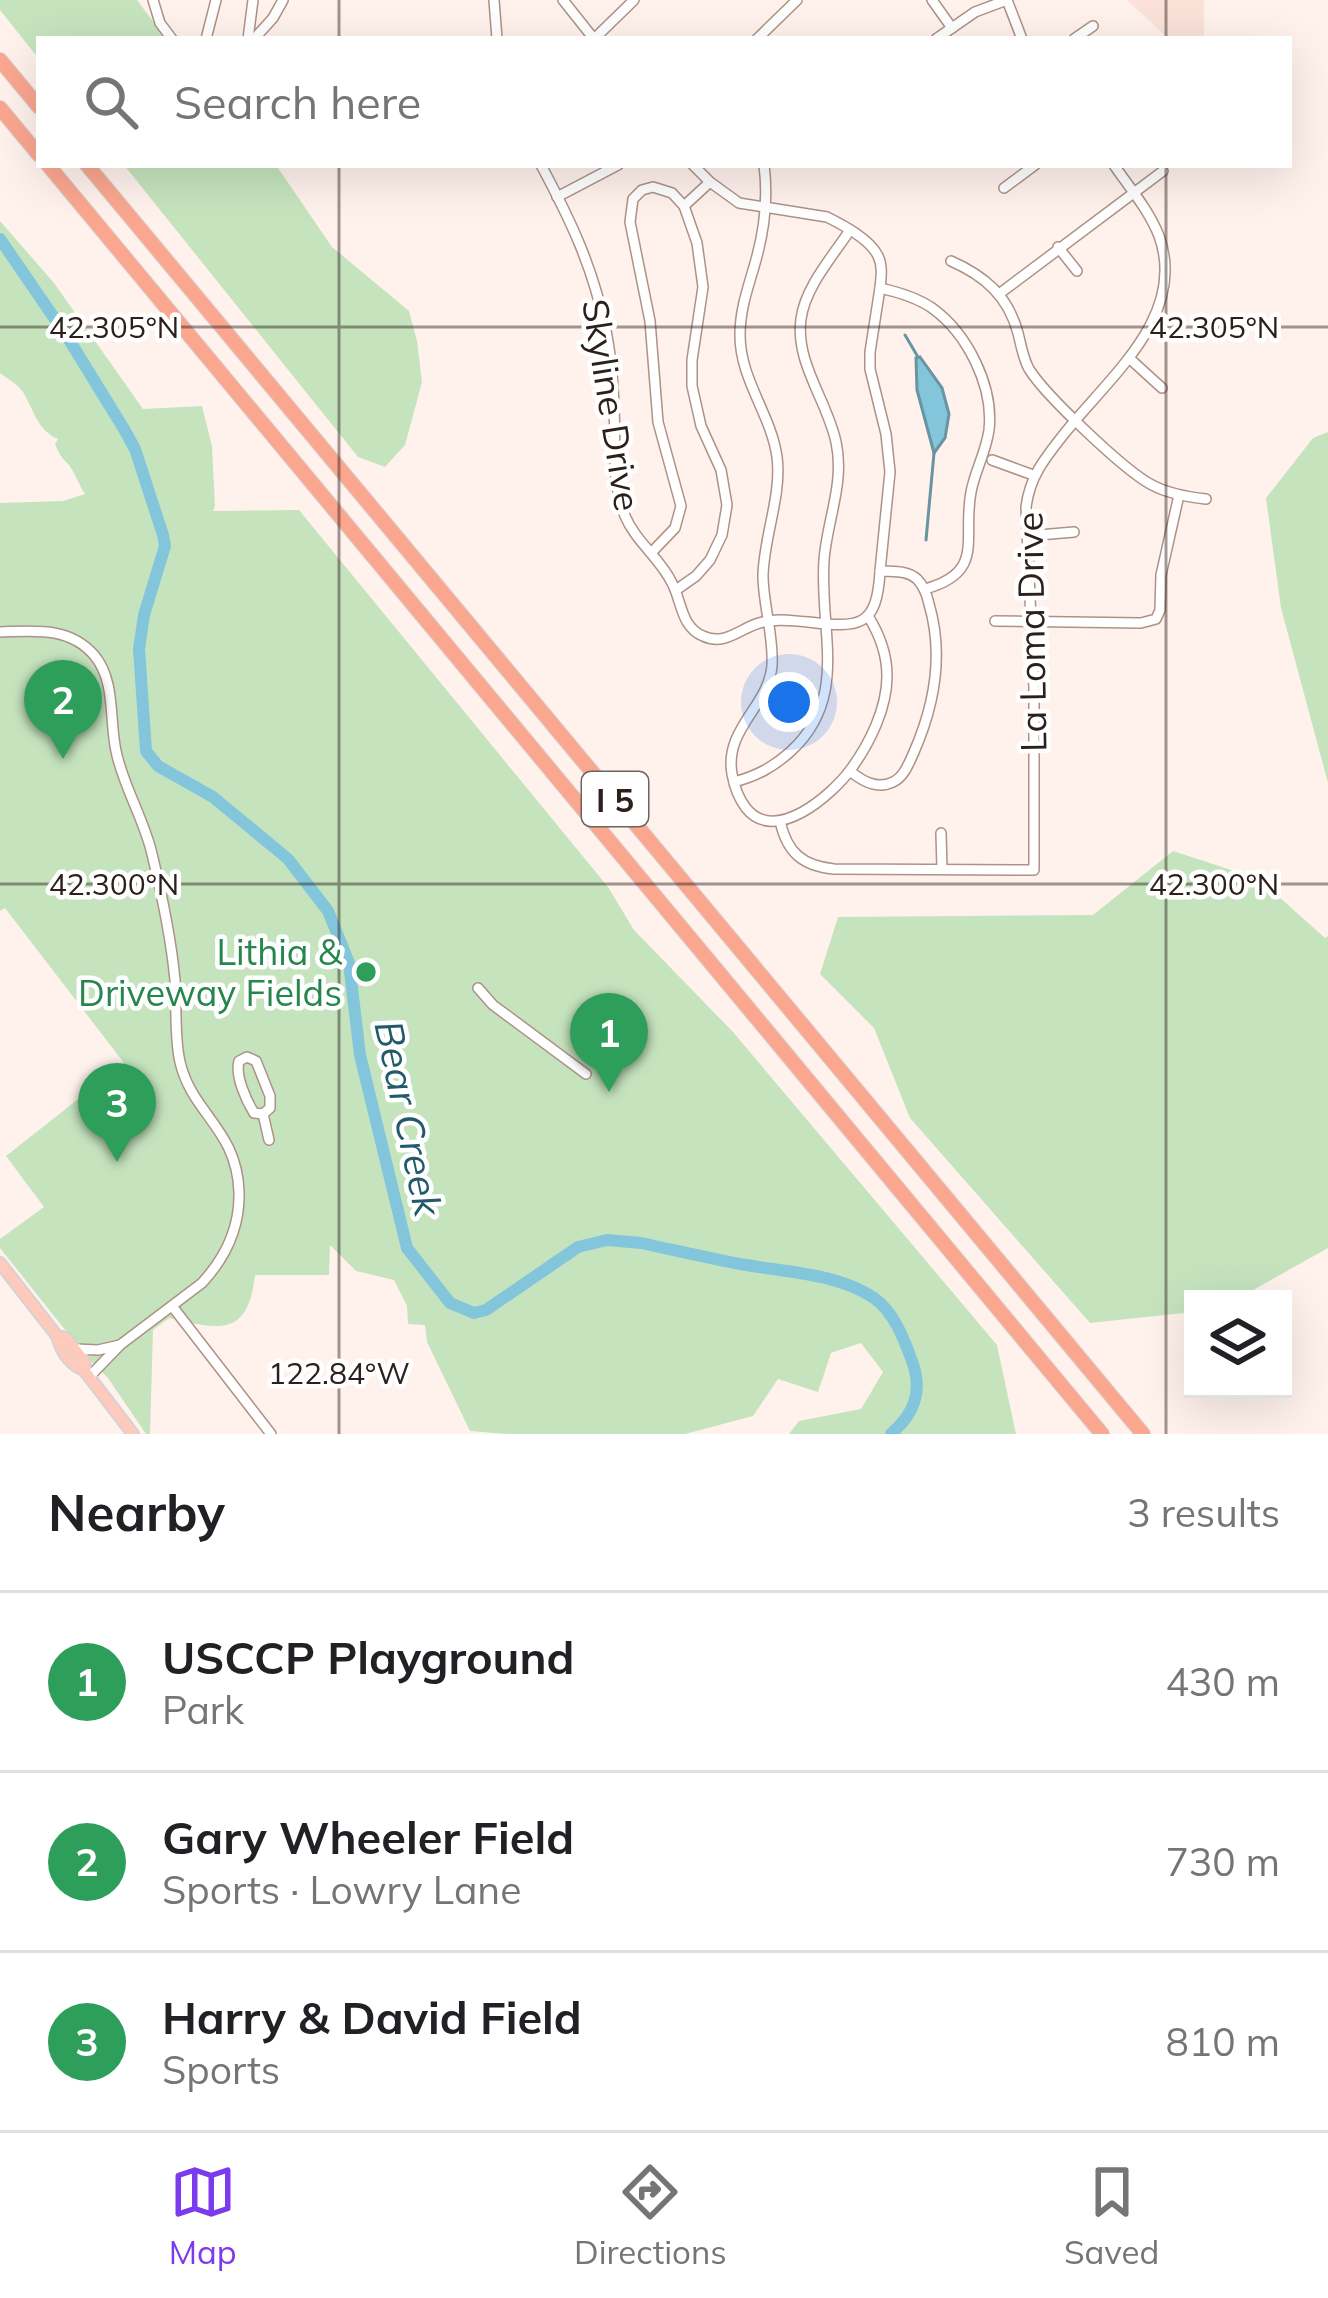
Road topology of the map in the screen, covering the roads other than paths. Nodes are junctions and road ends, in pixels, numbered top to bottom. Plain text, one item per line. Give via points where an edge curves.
1 (153, 0) edge
2 (216, 0) edge
3 (253, 0) edge
4 (283, 0) edge
5 (494, 0) edge
6 (563, 0) edge
7 (634, 0) edge
8 (797, 0) edge
9 (932, 0) edge
10 (1007, 0) edge
11 (1093, 26) dead end
12 (952, 28) junction
13 (170, 36) edge
14 (207, 36) edge
15 (251, 36) edge
16 (254, 36) edge
17 (496, 36) edge
18 (591, 36) edge
19 (597, 36) edge
20 (760, 36) edge
21 (940, 36) edge
22 (1021, 36) edge
23 (1078, 36) edge
24 (0, 60) edge
25 (36, 103) edge
26 (0, 108) edge
27 (36, 150) edge
28 (50, 168) edge
29 (89, 168) edge
30 (543, 168) edge
31 (612, 168) edge
32 (696, 168) edge
33 (764, 168) edge
34 (1031, 168) edge
35 (1116, 168) edge
36 (1163, 171) dead end
37 (710, 182) junction
38 (1004, 188) dead end
39 (1134, 193) junction
40 (557, 196) junction
41 (684, 206) junction
42 (766, 207) junction
43 (850, 230) junction
44 (1058, 247) junction
45 (951, 261) dead end
46 (1077, 272) dead end
47 (880, 288) junction
48 (999, 294) junction
49 (1129, 358) junction
50 (1162, 388) dead end
51 (1076, 420) junction
52 (992, 460) dead end
53 (1033, 475) junction
54 (1179, 495) junction
55 (1206, 499) dead end
56 (1074, 532) dead end
57 (1027, 536) junction
58 (651, 553) junction
59 (880, 571) junction
60 (676, 590) junction
61 (927, 595) junction
62 (868, 616) junction
63 (767, 621) junction
64 (995, 621) dead end
65 (1031, 623) junction
66 (825, 624) junction
67 (0, 632) edge
68 (850, 770) junction
69 (734, 782) junction
70 (780, 821) junction
71 (941, 832) dead end
72 (942, 869) junction
73 (478, 988) dead end
74 (586, 1074) dead end
75 (263, 1114) junction
76 (269, 1140) dead end
77 (0, 1263) edge
78 (172, 1306) junction
79 (57, 1336) junction
80 (120, 1346) junction
81 (75, 1349) junction
82 (86, 1374) junction
83 (133, 1434) edge
84 (271, 1434) edge
85 (1102, 1434) edge
86 (1142, 1434) edge

1 - 13 street
2 - 14 street
3 - 15 street
4 - 16 street
5 - 17 street
6 - 18 street
7 - 19 street
8 - 20 street
9 - 12 street
10 - 12 street
10 - 22 street
11 - 23 street
12 - 21 street
24 - 25 highway
26 - 27 highway
28 - 85 highway, I 5
29 - 86 highway, I 5
30 - 40 street, Skyline Drive
31 - 40 street
32 - 37 street
33 - 42 street
34 - 38 street
35 - 39 street, La Loma Drive
36 - 39 street
37 - 41 street
37 - 42 street via 739,203
39 - 44 street
39 - 49 street, La Loma Drive via 1158,233 1164,274 1156,315
40 - 58 street, Skyline Drive via 586,255 605,324 618,495
41 - 58 street via 653,187 630,208 658,422 681,506 675,528
41 - 60 street via 703,286 694,402 721,470 727,512 710,560
42 - 43 street
42 - 63 street via 740,333 744,369 778,463 764,566
43 - 47 street via 879,258
43 - 66 street via 800,321 838,461 824,557
44 - 46 street
44 - 48 street
45 - 48 street
47 - 59 street via 870,369 890,472
47 - 61 street via 942,316 966,346 990,408 969,501 970,551
48 - 51 street via 1029,369
49 - 50 street
49 - 51 street, La Loma Drive
51 - 53 street, La Loma Drive
51 - 54 street via 1138,476
52 - 53 street
53 - 57 street, La Loma Drive
54 - 55 street
54 - 65 street via 1156,619
56 - 57 street
57 - 65 street, La Loma Drive
58 - 60 street, Skyline Drive
59 - 61 street via 912,575
59 - 62 street
60 - 63 street, Skyline Drive via 684,619 707,638
61 - 68 street via 935,688 911,758 885,785
62 - 66 street, Skyline Drive
62 - 68 street via 886,655 886,690
63 - 66 street, Skyline Drive
63 - 69 street via 771,672 734,740
64 - 65 street
65 - 72 street, La Loma Drive via 1034,870
66 - 69 street via 828,681 815,724 773,767
67 - 78 street via 70,637 103,669 118,758 152,850 182,1070 236,1164 230,1242 211,1273
68 - 70 street via 822,799
69 - 70 street via 751,813
70 - 72 street via 787,843 809,865
71 - 72 street
73 - 74 street
75 - 75 street via 270,1096 247,1057 237,1069 254,1113
75 - 76 street
77 - 79 main road
78 - 80 street
78 - 84 street
79 - 81 main road
79 - 82 main road
80 - 81 street
80 - 82 street
81 - 82 main road
82 - 83 main road

